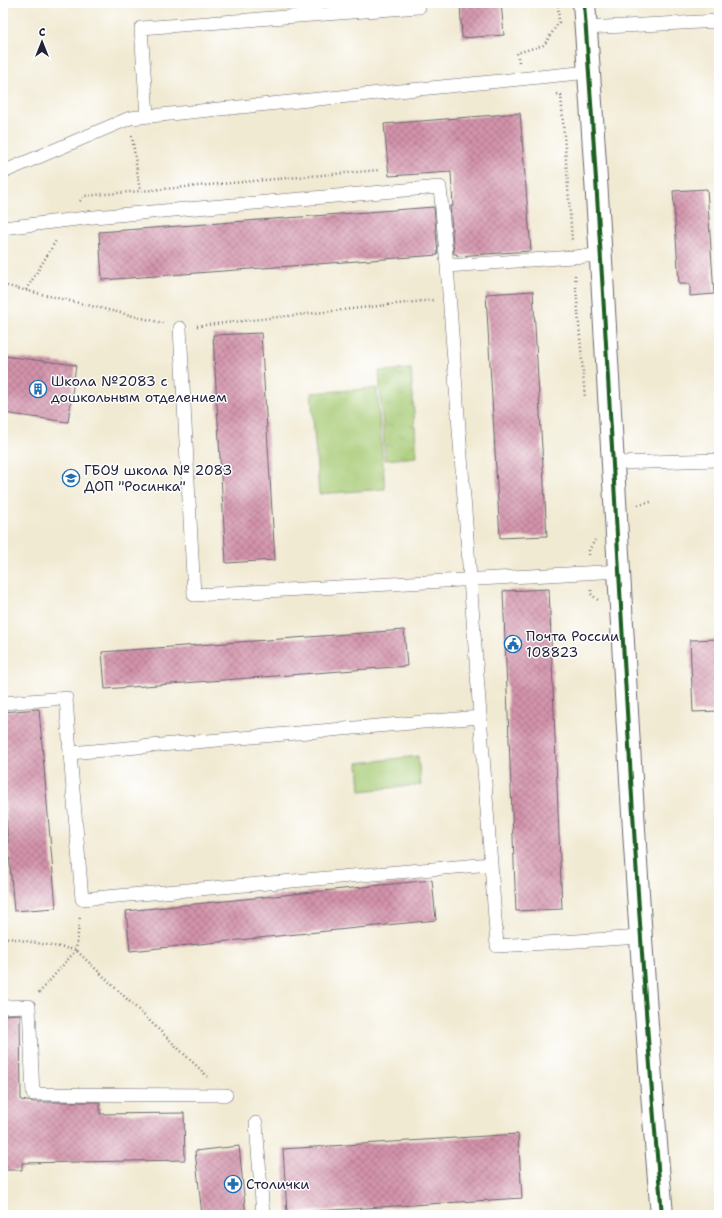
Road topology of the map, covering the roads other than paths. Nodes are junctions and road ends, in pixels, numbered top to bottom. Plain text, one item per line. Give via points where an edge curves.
1 (419, 3) edge
2 (584, 3) edge
3 (719, 21) edge
4 (586, 28) junction
5 (589, 72) junction
6 (147, 116) junction
7 (3, 172) edge
8 (3, 228) edge
9 (602, 255) junction
10 (447, 266) junction
11 (180, 328) road end
12 (719, 460) edge
13 (614, 463) junction
14 (620, 571) junction
15 (470, 579) junction
16 (3, 703) edge
17 (480, 717) junction
18 (70, 753) junction
19 (491, 864) junction
20 (641, 937) junction
21 (3, 1007) edge
22 (226, 1095) road end
23 (256, 1123) dead end
24 (263, 1215) edge
25 (662, 1215) edge

1 - 6 lane via 419,7 141,28
2 - 4 street
3 - 4 lane
4 - 5 street
5 - 6 lane
5 - 9 street
6 - 7 lane via 130,118
8 - 10 lane via 94,217 440,187
9 - 10 lane
9 - 13 street
10 - 15 lane
11 - 15 lane via 194,595
12 - 13 lane
13 - 14 street
14 - 15 lane
14 - 20 street
15 - 17 lane
16 - 18 lane via 66,698
17 - 18 lane
17 - 19 lane
18 - 19 lane via 82,898
19 - 20 lane via 497,946
20 - 25 street
21 - 22 lane via 29,1006 32,1094
23 - 24 lane

